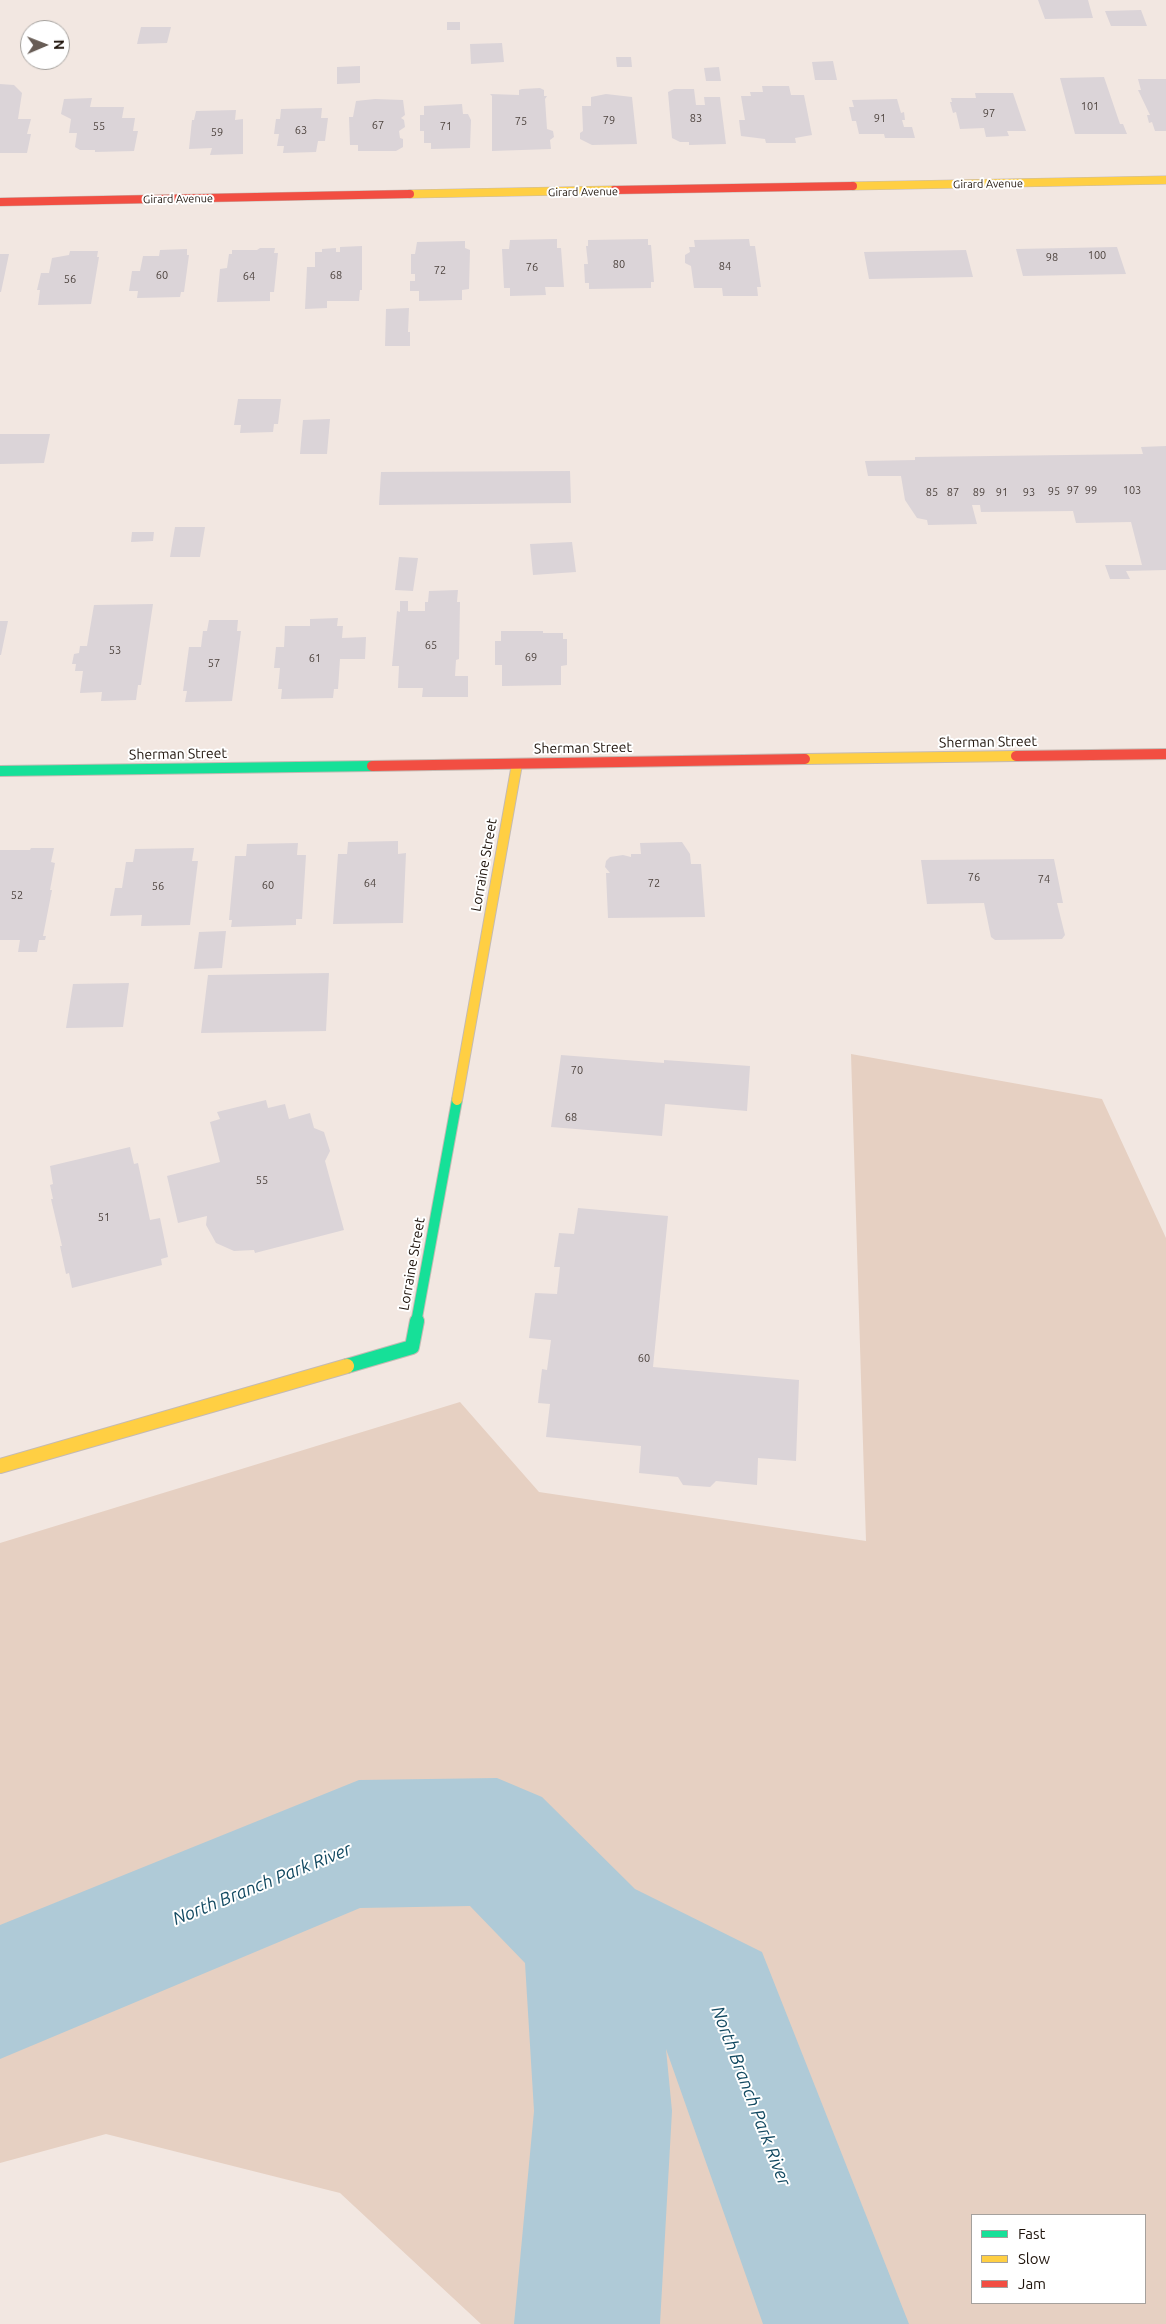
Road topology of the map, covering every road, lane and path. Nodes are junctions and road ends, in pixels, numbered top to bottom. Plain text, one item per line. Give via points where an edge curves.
1 (1166, 180) edge
2 (0, 202) edge
3 (1166, 754) edge
4 (517, 764) junction
5 (0, 771) edge
6 (0, 1466) edge

1 - 2 street, Girard Avenue
3 - 4 street, Sherman Street
4 - 5 street, Sherman Street
4 - 6 street, Lorraine Street via 412,1347

